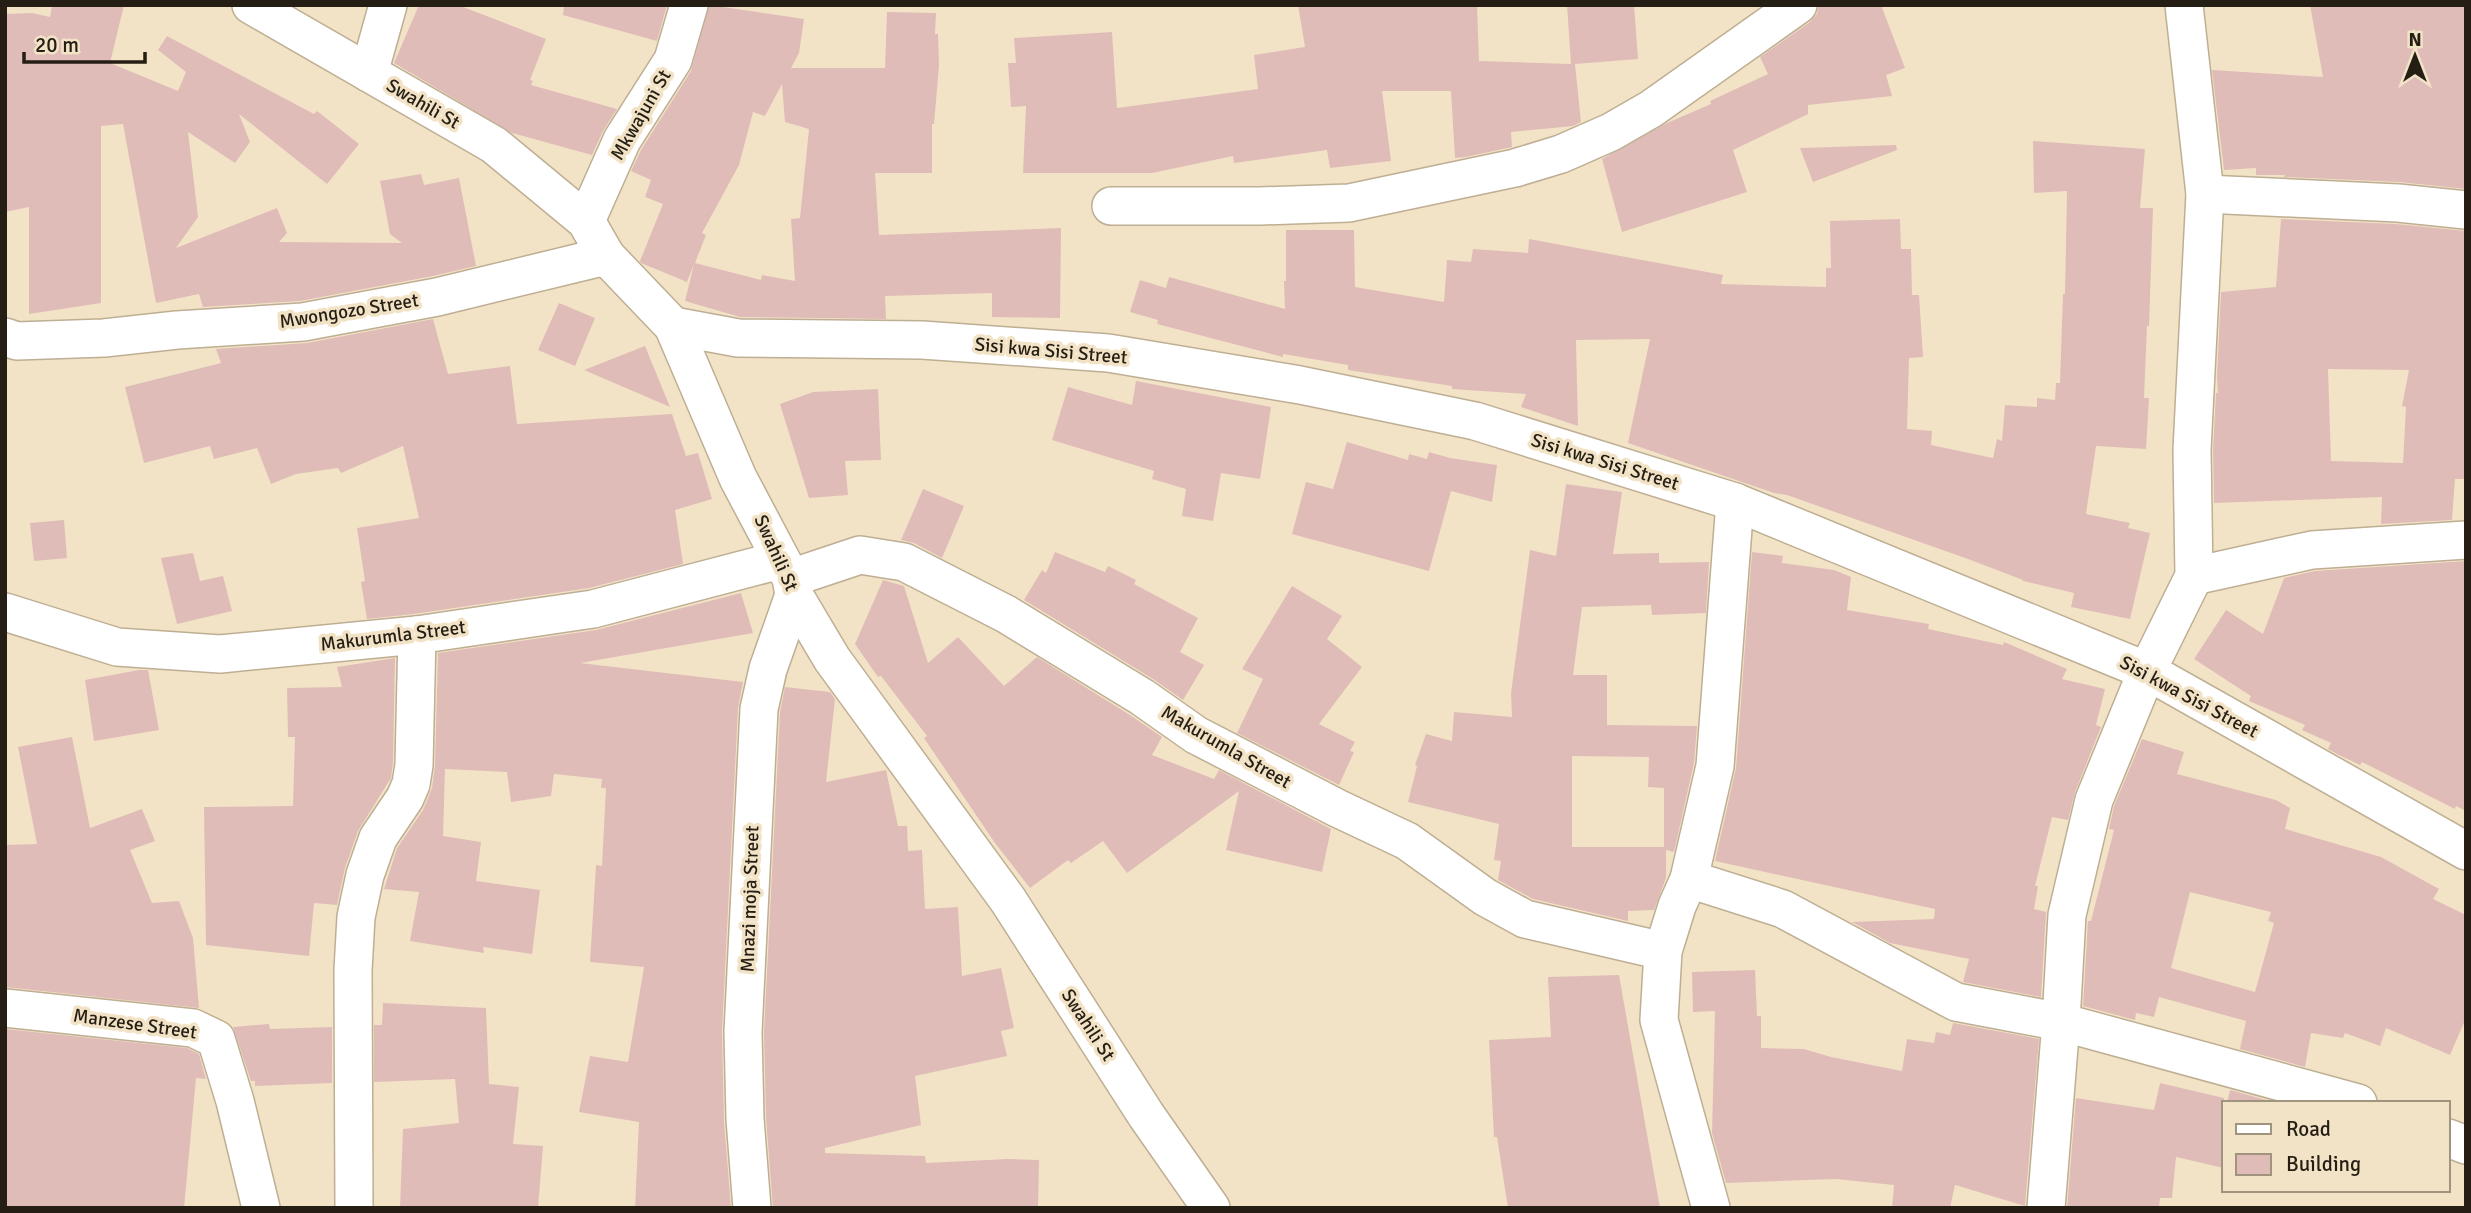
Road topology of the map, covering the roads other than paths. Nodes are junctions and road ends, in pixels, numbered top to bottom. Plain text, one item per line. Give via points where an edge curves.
1 (251, 5) edge
2 (388, 5) edge
3 (689, 5) edge
4 (1798, 5) edge
5 (2185, 5) edge
6 (369, 73) junction
7 (2205, 194) junction
8 (1111, 205) dead end
9 (2466, 210) edge
10 (586, 222) junction
11 (606, 256) junction
12 (673, 326) junction
13 (5, 337) edge
14 (1735, 502) junction
15 (2466, 540) edge
16 (2194, 576) junction
17 (788, 577) junction
18 (5, 612) edge
19 (417, 635) junction
20 (2147, 671) junction
21 (2466, 851) edge
22 (1689, 879) junction
23 (1663, 951) junction
24 (5, 1008) edge
25 (2061, 1022) junction
26 (2351, 1101) edge
27 (261, 1208) edge
28 (354, 1208) edge
29 (751, 1208) edge
30 (1210, 1208) edge
31 (1711, 1208) edge
32 (2046, 1208) edge

1 - 6 street, Swahili St
2 - 6 street
3 - 10 street, Mkwajuni St via 673,60 622,140
4 - 8 street via 1611,132 1516,168 1349,203
5 - 7 street
6 - 10 street, Swahili St via 494,145
7 - 9 street
7 - 16 street via 2192,450
10 - 11 street, Swahili St
11 - 12 street, Swahili St
11 - 13 street, Mwongozo Street via 437,297 303,322 104,338 17,341
12 - 14 street, Sisi kwa Sisi Street via 738,338 922,340 1108,353 1300,385 1475,421
12 - 17 street, Swahili St via 738,478
14 - 20 street, Sisi kwa Sisi Street
14 - 22 street via 1715,766
15 - 16 street via 2312,550
16 - 20 street
17 - 19 street, Makurumla Street
17 - 23 street, Makurumla Street via 860,555 904,562 1006,614 1196,734 1408,842 1485,897 1525,919
17 - 29 street, Mnazi moja Street via 759,709 743,1032
17 - 30 street, Swahili St via 832,659 1008,900
18 - 19 street, Makurumla Street via 117,647 220,654
19 - 28 street via 411,784 378,838 356,917
20 - 21 street, Sisi kwa Sisi Street
20 - 25 street via 2095,800 2067,915
22 - 23 street
22 - 25 street via 1783,909 1956,1002
23 - 31 street via 1659,1020
24 - 27 street, Manzese Street via 193,1028 216,1039
25 - 26 street
25 - 32 street

